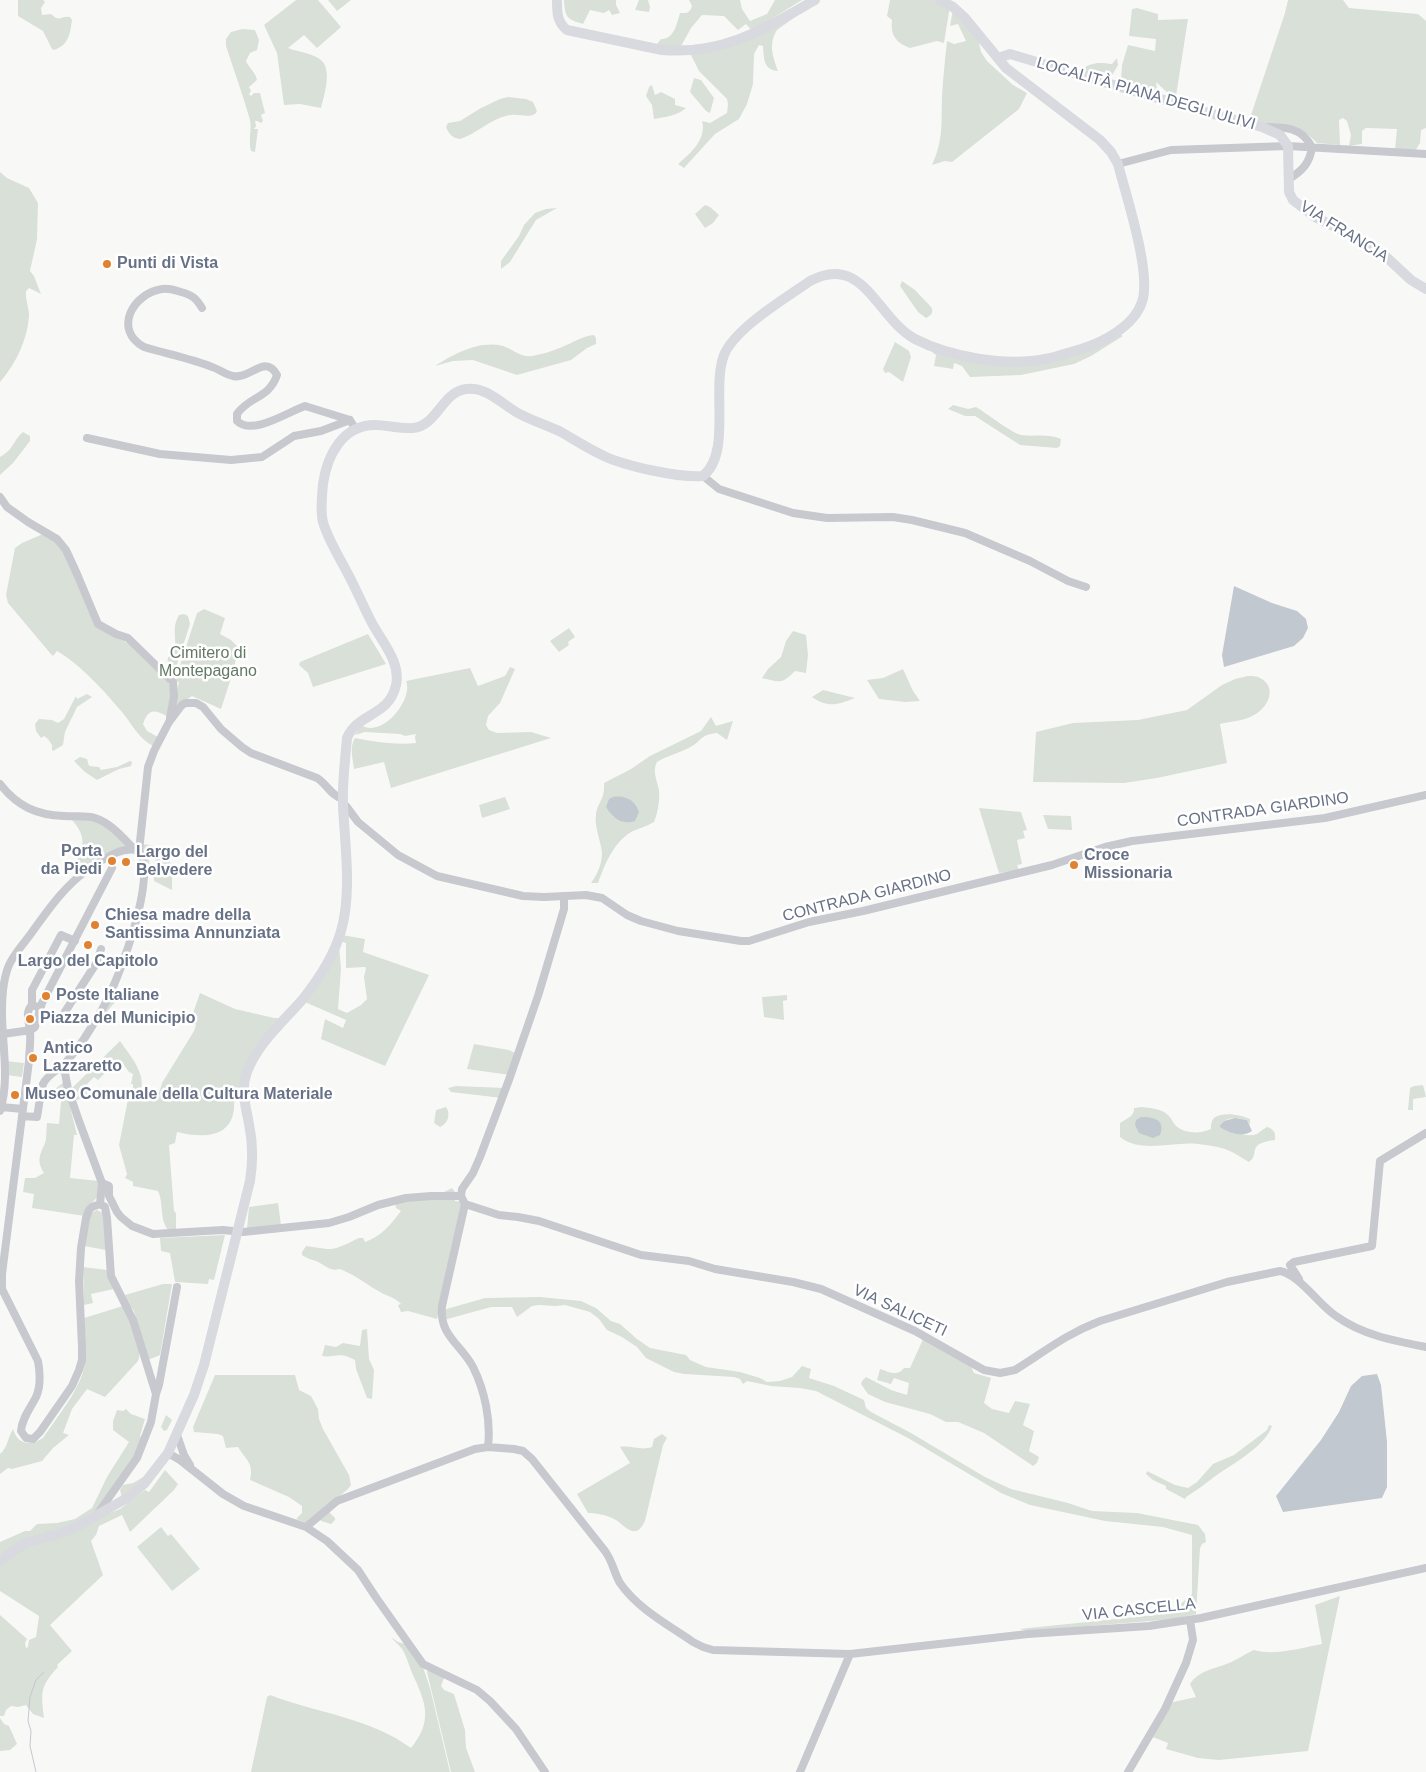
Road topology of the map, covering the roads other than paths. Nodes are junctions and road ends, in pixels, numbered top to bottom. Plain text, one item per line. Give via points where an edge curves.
1 (557, 0) edge
2 (815, 0) edge
3 (940, 0) edge
4 (954, 4) edge
5 (998, 58) junction
6 (1262, 128) junction
7 (1288, 146) junction
8 (1312, 147) junction
9 (1426, 154) edge
10 (1118, 164) junction
11 (1289, 179) junction
12 (1426, 289) edge
13 (202, 308) dead end
14 (350, 420) junction
15 (356, 430) junction
16 (88, 438) dead end
17 (703, 476) junction
18 (0, 498) edge
19 (1086, 587) dead end
20 (169, 722) junction
21 (0, 784) edge
22 (0, 795) edge
23 (1426, 795) edge
24 (343, 802) junction
25 (18, 803) junction
26 (137, 851) junction
27 (112, 868) dead end
28 (564, 896) junction
29 (75, 941) junction
30 (100, 953) dead end
31 (32, 1005) junction
32 (40, 1013) junction
33 (30, 1030) junction
34 (2, 1034) junction
35 (2, 1050) edge
36 (60, 1067) junction
37 (1, 1109) edge
38 (23, 1113) junction
39 (1426, 1133) edge
40 (102, 1183) junction
41 (461, 1196) junction
42 (100, 1204) junction
43 (465, 1204) junction
44 (236, 1231) junction
45 (177, 1287) dead end
46 (1304, 1287) junction
47 (1426, 1347) edge
48 (156, 1394) junction
49 (177, 1435) junction
50 (488, 1447) junction
51 (168, 1453) junction
52 (196, 1473) junction
53 (116, 1488) junction
54 (116, 1505) junction
55 (95, 1516) junction
56 (306, 1527) junction
57 (0, 1561) edge
58 (1426, 1568) edge
59 (1190, 1620) junction
60 (850, 1654) junction
61 (545, 1772) edge
62 (800, 1772) edge
63 (1128, 1772) edge

1 - 2 main road via 560,24 567,30 677,51 736,42
3 - 4 main road
4 - 5 main road
5 - 6 main road, LOCALITÀ PIANA DEGLI ULIVI via 1010,54
5 - 10 main road via 1006,68 1100,140
6 - 7 main road, LOCALITÀ PIANA DEGLI ULIVI via 1280,135
6 - 8 street via 1298,131
7 - 8 street
7 - 10 street, LOCALITÀ PIANA DEGLI ULIVI via 1171,150
7 - 11 main road
8 - 9 street
8 - 11 street via 1311,158 1305,167
10 - 17 main road via 1145,282 1142,302 1133,319 1118,331 1092,345 1044,360 969,358 912,338 857,280 838,274 820,275 744,328 724,355 718,385 715,459
11 - 12 main road, VIA FRANCIA via 1293,200 1315,217 1383,254
13 - 14 street via 193,296 160,289 145,296 127,322 136,343 212,366 232,376 240,377 260,367 274,369 277,374 274,384 237,414 241,425 258,427 305,406
14 - 15 street
14 - 16 street via 322,431 294,436 262,457 231,460 160,454
15 - 17 main road via 375,425 421,426 432,419 451,397 465,389 473,389 483,391 517,413 605,457 674,474
15 - 24 main road via 344,436 330,456 322,493 322,518 364,609 388,650 397,678 388,704 356,724 347,738
17 - 19 street via 719,488 793,513 827,518 893,517 965,533
18 - 20 street via 7,507 62,544 98,624 128,638 173,682
20 - 24 street, CONTRADA GIARDINO via 181,706 196,703 242,747 317,778
20 - 26 street via 148,768
21 - 25 street
22 - 25 street
23 - 28 street, CONTRADA GIARDINO via 1325,818 1123,843 1052,865 741,941 678,931 641,921 602,898
24 - 28 street, CONTRADA GIARDINO via 358,822 398,855 437,876 523,896
24 - 44 main road via 346,854 342,929 321,972 263,1043 247,1072 243,1097 252,1169
25 - 26 street via 44,814 96,818
26 - 34 street via 120,851 101,860 68,886 43,917 7,972
26 - 36 street via 142,855 144,873 140,911 121,967 99,1016
27 - 29 street
28 - 41 street via 564,909 522,1044 480,1157
29 - 31 street via 61,935 32,990
29 - 32 street
30 - 32 street via 61,1018
31 - 32 street via 38,1007
31 - 33 street via 28,1009
32 - 33 street via 36,1026
33 - 34 street
33 - 38 street
34 - 35 street
35 - 37 street via 5,1075
36 - 38 street via 44,1082 37,1117
36 - 40 street
37 - 38 street
38 - 42 street via 2,1289 35,1354 39,1370 37,1396 21,1426 23,1436 30,1439 40,1432 72,1386 82,1360 81,1248 89,1210
39 - 46 street via 1380,1161 1372,1246 1294,1262 1291,1269
40 - 42 street
40 - 44 street via 109,1186 109,1196 121,1217 143,1231 153,1234
41 - 43 street
41 - 44 street via 406,1198 329,1223
42 - 48 street via 105,1207 108,1218 111,1276 133,1320
43 - 46 street, VIA SALICETI via 499,1215 538,1221 641,1255 689,1261 715,1270 821,1289 915,1332 984,1370 1000,1373 1014,1370 1079,1329 1227,1282 1280,1272 1296,1279
43 - 50 street via 441,1317 451,1339 473,1366 481,1387 489,1427
44 - 49 main road via 204,1365
45 - 48 street
46 - 47 street via 1337,1317 1354,1326 1393,1341
48 - 53 street via 145,1440
49 - 51 main road
49 - 52 street via 184,1455
50 - 56 street via 337,1501
50 - 60 street, VIA CASCELLA via 522,1451 532,1459 605,1551 634,1601 693,1642 713,1650
51 - 52 street
51 - 54 main road via 144,1484
52 - 56 street via 222,1494 244,1506
53 - 54 street via 110,1500 111,1505
53 - 55 street
54 - 55 main road
55 - 57 main road via 59,1534 25,1543
56 - 61 street via 327,1541 358,1570 423,1664 477,1690 490,1701 516,1729
58 - 59 street, VIA CASCELLA
59 - 60 street, VIA CASCELLA
59 - 63 street via 1192,1642 1186,1663 1165,1709
60 - 62 street

